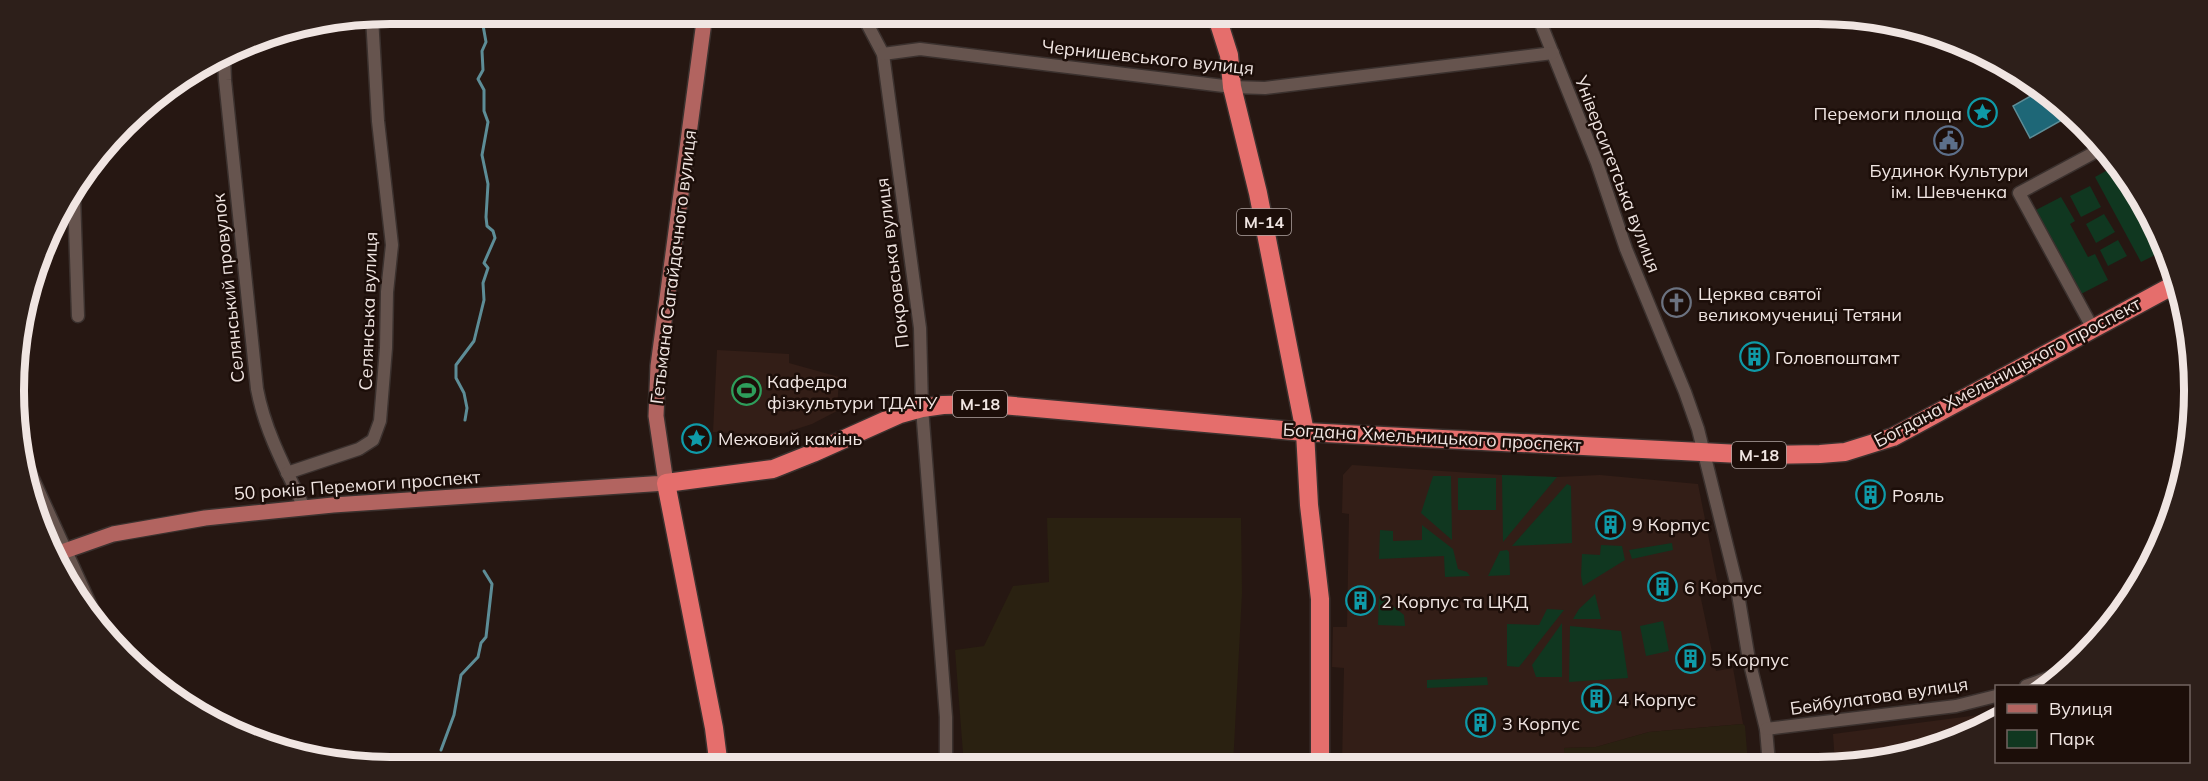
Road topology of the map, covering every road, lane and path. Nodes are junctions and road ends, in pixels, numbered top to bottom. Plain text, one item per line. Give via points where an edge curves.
1 (704, 24) edge
2 (867, 24) edge
3 (1219, 24) edge
4 (1541, 24) edge
5 (372, 25) edge
6 (1553, 52) junction
7 (883, 54) junction
8 (224, 64) edge
9 (1232, 87) junction
10 (2095, 152) edge
11 (74, 205) edge
12 (2169, 287) edge
13 (78, 316) dead end
14 (2092, 327) junction
15 (922, 408) junction
16 (1305, 432) junction
17 (1704, 451) junction
18 (287, 473) junction
19 (666, 483) junction
20 (304, 507) junction
21 (61, 552) edge
22 (1995, 696) edge
23 (1766, 729) junction
24 (718, 757) edge
25 (946, 757) edge
26 (1320, 757) edge
27 (1768, 757) edge

1 - 19 main road, Гетьмана Сагайдачного вулиця via 658,366 656,416
2 - 7 street, Покровська вулиця
3 - 9 highway, М-14 via 1229,55
4 - 6 street, Університетська вулиця
5 - 18 street, Селянська вулиця via 392,245 380,421 373,440 359,449
6 - 9 street, Чернишевського вулиця via 1265,88
6 - 17 street, Університетська вулиця
7 - 9 street, Чернишевського вулиця via 920,49
7 - 15 street, Покровська вулиця via 920,328
8 - 18 street, Селянський провулок via 257,388 262,413
9 - 16 highway, М-14 via 1258,193
10 - 14 street via 2019,193
11 - 13 street
12 - 14 highway, Богдана Хмельницького проспект / М-18
14 - 17 highway, Богдана Хмельницького проспект / М-18 via 1893,436 1866,446 1820,454
15 - 16 highway, Богдана Хмельницького проспект / М-18 via 991,404
15 - 19 highway, Богдана Хмельницького проспект / М-18 via 773,469
15 - 25 street, Покровська вулиця
16 - 17 highway, Богдана Хмельницького проспект / М-18
16 - 26 highway, М-14 via 1320,599
17 - 23 street, Університетська вулиця
18 - 20 street, Селянський провулок
19 - 20 main road, 50 років Перемоги проспект
19 - 24 highway, Гетьмана Сагайдачного вулиця
20 - 21 main road, 50 років Перемоги проспект via 113,534
22 - 23 street, Бейбулатова вулиця via 1956,706
23 - 27 street, Університетська вулиця

